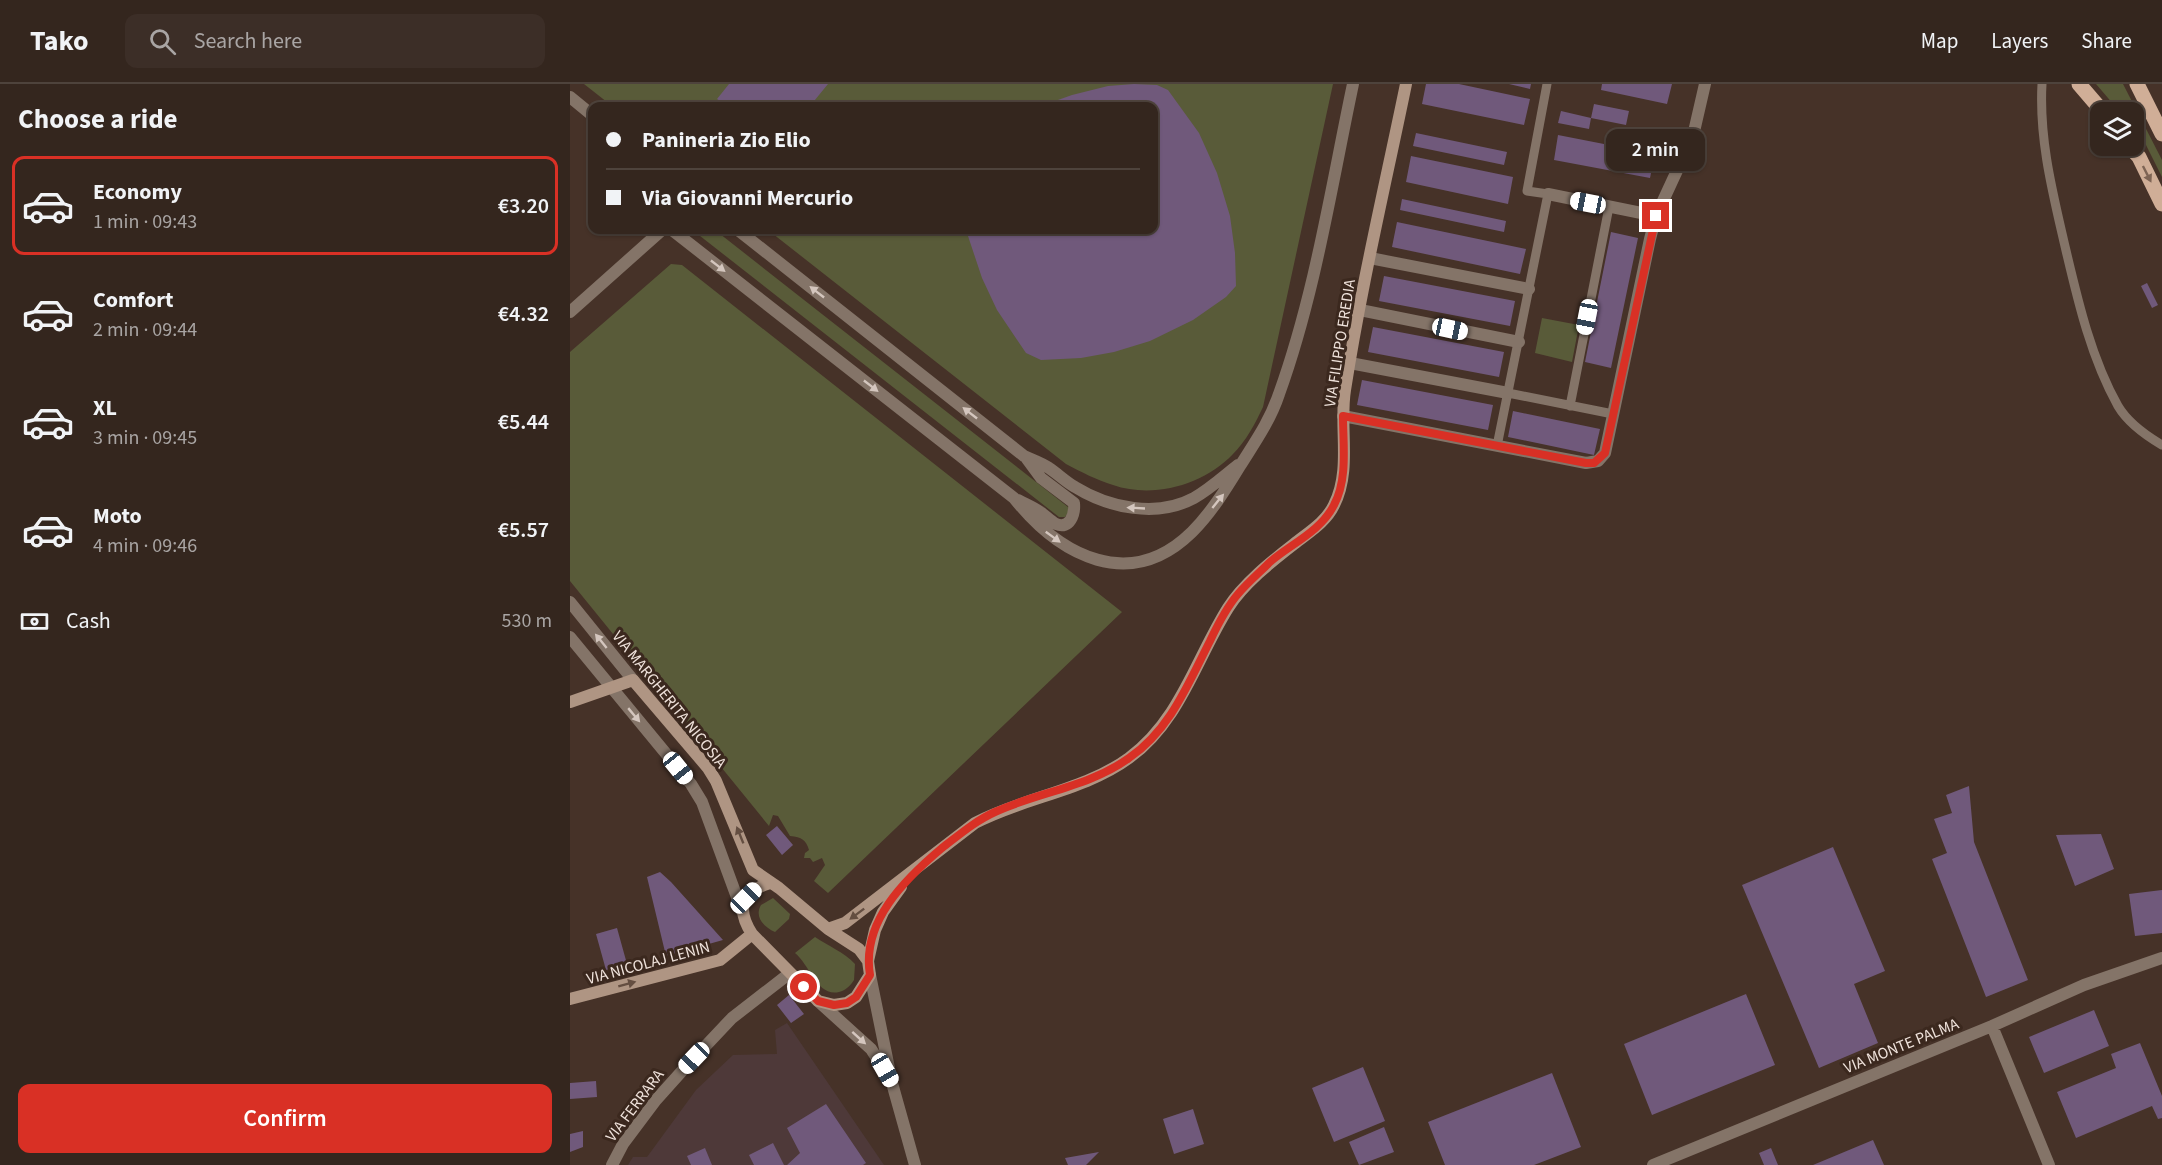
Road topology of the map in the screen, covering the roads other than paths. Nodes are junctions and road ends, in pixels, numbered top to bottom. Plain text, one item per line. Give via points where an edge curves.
1 (1353, 84) edge
2 (1406, 84) edge
3 (1547, 84) edge
4 (1705, 84) edge
5 (2042, 84) edge
6 (2079, 84) edge
7 (2137, 84) edge
8 (570, 97) edge
9 (2094, 102) edge
10 (588, 112) edge
11 (2162, 134) edge
12 (2138, 156) edge
13 (1548, 194) junction
14 (2162, 204) edge
15 (1609, 207) junction
16 (1656, 216) junction
17 (658, 234) edge
18 (677, 234) edge
19 (743, 234) edge
20 (1370, 258) junction
21 (1529, 289) junction
22 (1360, 310) junction
23 (570, 312) edge
24 (1519, 342) junction
25 (1350, 363) junction
26 (1508, 393) junction
27 (1570, 405) junction
28 (1613, 414) junction
29 (1343, 416) junction
30 (2162, 445) edge
31 (1497, 446) junction
32 (1024, 456) junction
33 (1244, 460) junction
34 (1014, 498) junction
35 (570, 602) edge
36 (570, 637) edge
37 (633, 680) junction
38 (611, 687) junction
39 (570, 702) edge
40 (916, 870) junction
41 (770, 883) junction
42 (742, 911) junction
43 (828, 929) junction
44 (752, 934) junction
45 (2162, 958) edge
46 (868, 961) junction
47 (790, 973) junction
48 (870, 975) junction
49 (570, 999) edge
50 (818, 1001) junction
51 (1992, 1026) junction
52 (892, 1083) junction
53 (612, 1165) edge
54 (915, 1165) edge
55 (1653, 1165) edge
56 (2049, 1165) edge

1 - 33 street via 1299,333 1268,421
2 - 20 main road, VIA FILIPPO EREDIA
3 - 13 lane via 1527,191
4 - 16 street via 1693,136
5 - 30 lane via 2048,171 2094,354 2119,408 2142,434
6 - 9 main road
7 - 11 main road
8 - 10 street
12 -> 14 main road
13 - 15 street
13 - 21 lane
15 - 16 street
15 - 27 lane
16 - 28 street
17 - 23 street
18 -> 34 street
32 -> 19 street
20 - 21 street
20 - 22 main road, VIA FILIPPO EREDIA
21 - 24 lane
22 - 24 street
22 - 25 main road, VIA FILIPPO EREDIA
24 - 26 lane
25 - 26 street
25 - 29 main road, VIA FILIPPO EREDIA
26 - 27 lane
26 - 31 lane
27 - 28 lane
28 - 31 street via 1605,453 1598,460 1586,463
29 - 31 street
29 - 40 main road, VIA FILIPPO EREDIA via 1340,490 1329,514 1239,593 1178,704 1145,746 1108,771 975,823
33 -> 32 street via 1193,498 1137,509 1089,495
32 - 34 street via 1041,478 1074,503 1075,511 1069,522 1056,524
34 -> 33 street via 1032,521 1067,547 1103,562 1135,563 1165,552 1193,531 1223,495
37 -> 35 street, VIA MARGHERITA NICOSIA
36 - 38 street
37 - 38 main road
41 -> 37 main road, VIA MARGHERITA NICOSIA via 753,870 725,798 708,768
38 - 39 main road
38 -> 42 street via 702,802
40 -> 43 main road via 844,923
40 - 46 main road via 883,912
41 - 42 main road via 757,887 746,898
41 - 43 main road, VIA MARGHERITA NICOSIA
42 - 44 main road
43 - 46 main road, VIA MARGHERITA NICOSIA via 859,949
44 - 47 main road
49 -> 44 main road, VIA NICOLAJ LENIN via 720,960
45 - 51 street, VIA MONTE PALMA via 2084,985
46 - 48 main road
47 - 50 main road
47 - 53 street, VIA FERRARA via 732,1018 656,1100
48 - 50 main road via 856,997 847,1003
48 - 52 street
50 -> 52 street via 871,1049
51 - 55 street, VIA MONTE PALMA
51 - 56 street
52 - 54 street

